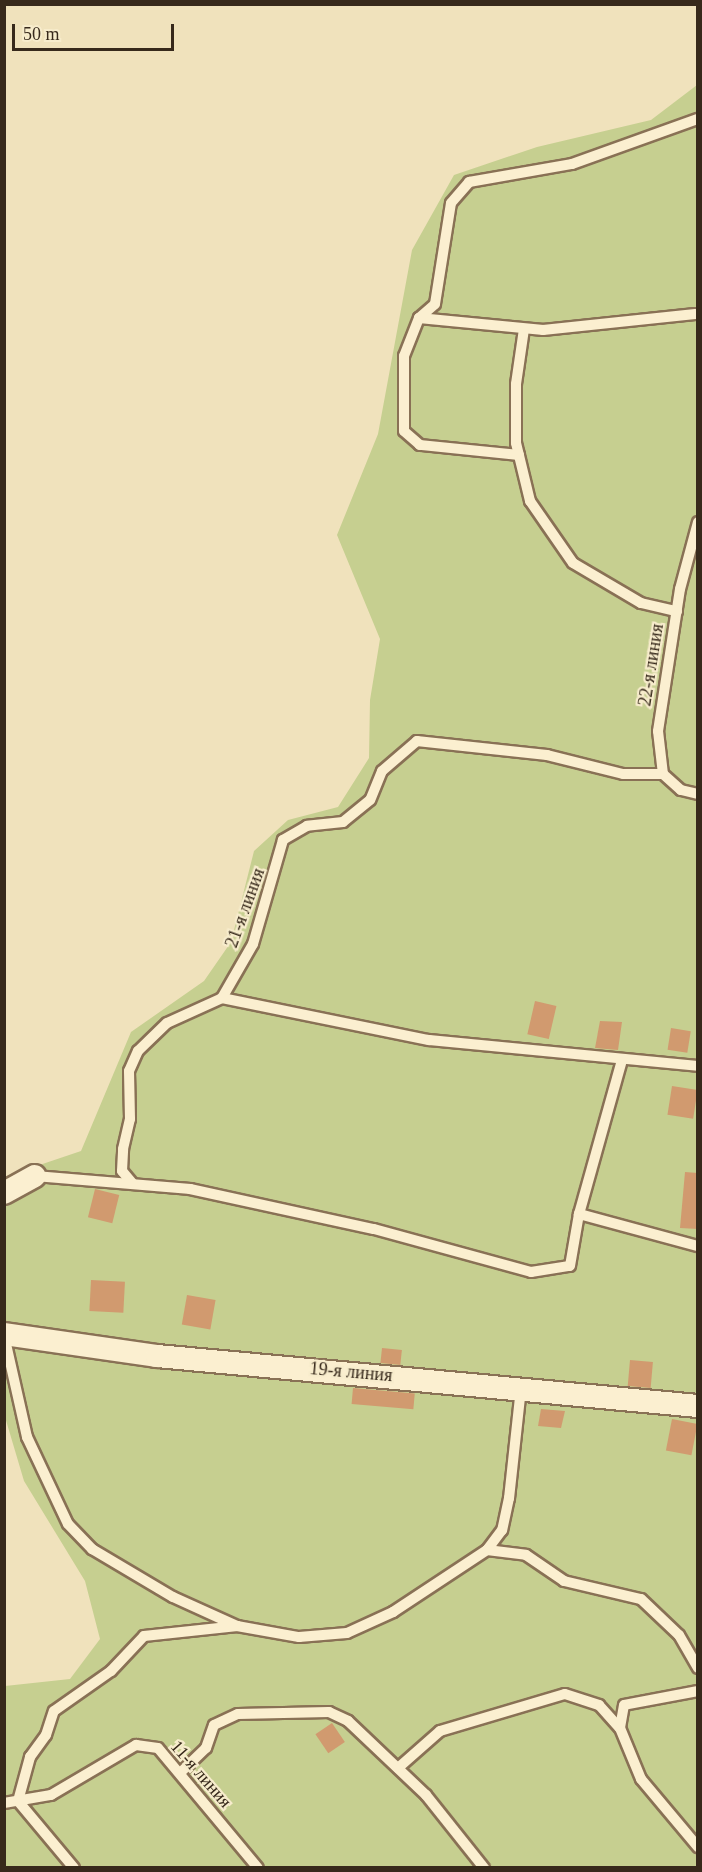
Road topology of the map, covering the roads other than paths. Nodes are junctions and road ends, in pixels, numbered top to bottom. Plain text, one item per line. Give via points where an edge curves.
1 (698, 119) edge
2 (697, 313) edge
3 (419, 318) junction
4 (524, 330) junction
5 (519, 455) junction
6 (698, 522) edge
7 (676, 611) junction
8 (663, 774) junction
9 (698, 794) edge
10 (222, 998) junction
11 (622, 1060) junction
12 (698, 1066) edge
13 (34, 1176) joint
14 (133, 1184) junction
15 (4, 1193) edge
16 (579, 1214) junction
17 (698, 1245) edge
18 (4, 1335) edge
19 (521, 1388) junction
20 (698, 1406) edge
21 (487, 1550) junction
22 (237, 1626) junction
23 (698, 1668) edge
24 (698, 1691) edge
25 (620, 1728) junction
26 (398, 1768) junction
27 (180, 1773) junction
28 (18, 1801) junction
29 (4, 1803) edge
30 (698, 1847) edge
31 (74, 1868) edge
32 (258, 1868) edge
33 (484, 1868) edge

1 - 3 lane via 572,164 469,182 451,202 435,304
2 - 4 lane
3 - 4 lane
3 - 5 lane via 404,356 404,431 420,445
4 - 5 lane via 516,384
5 - 7 lane via 530,501 573,563 641,603
6 - 7 lane, 22-я линия
7 - 8 lane, 22-я линия via 658,731
8 - 9 lane via 681,790
8 - 10 lane, 21-я линия via 623,774 547,755 417,741 382,771 370,800 343,822 307,826 284,840 253,944
10 - 11 lane via 429,1040
10 - 14 lane via 167,1023 138,1051 129,1071 130,1119 122,1171
11 - 12 lane
11 - 16 lane
13 - 14 lane
13 - 15 street
14 - 16 lane via 190,1189 374,1228 531,1272 570,1266
16 - 17 lane
18 - 19 street, 19-я линия via 157,1356
18 - 22 lane via 27,1437 68,1524 92,1549 117,1565
19 - 20 street, 19-я линия
19 - 21 lane via 502,1530
21 - 22 lane via 393,1612 347,1633 299,1637
21 - 23 lane via 526,1555 564,1581 641,1599 679,1635
22 - 28 lane via 144,1636 111,1671 54,1711 46,1735 30,1757
24 - 25 lane via 624,1705
25 - 26 lane via 599,1704 565,1694 440,1731
25 - 30 lane via 641,1779
26 - 27 lane via 348,1721 329,1712 238,1714 214,1725 206,1748
26 - 33 lane
27 - 28 lane, 11-я линия via 158,1748 136,1745 51,1795
27 - 32 lane, 11-я линия
28 - 29 lane, 11-я линия
28 - 31 lane

